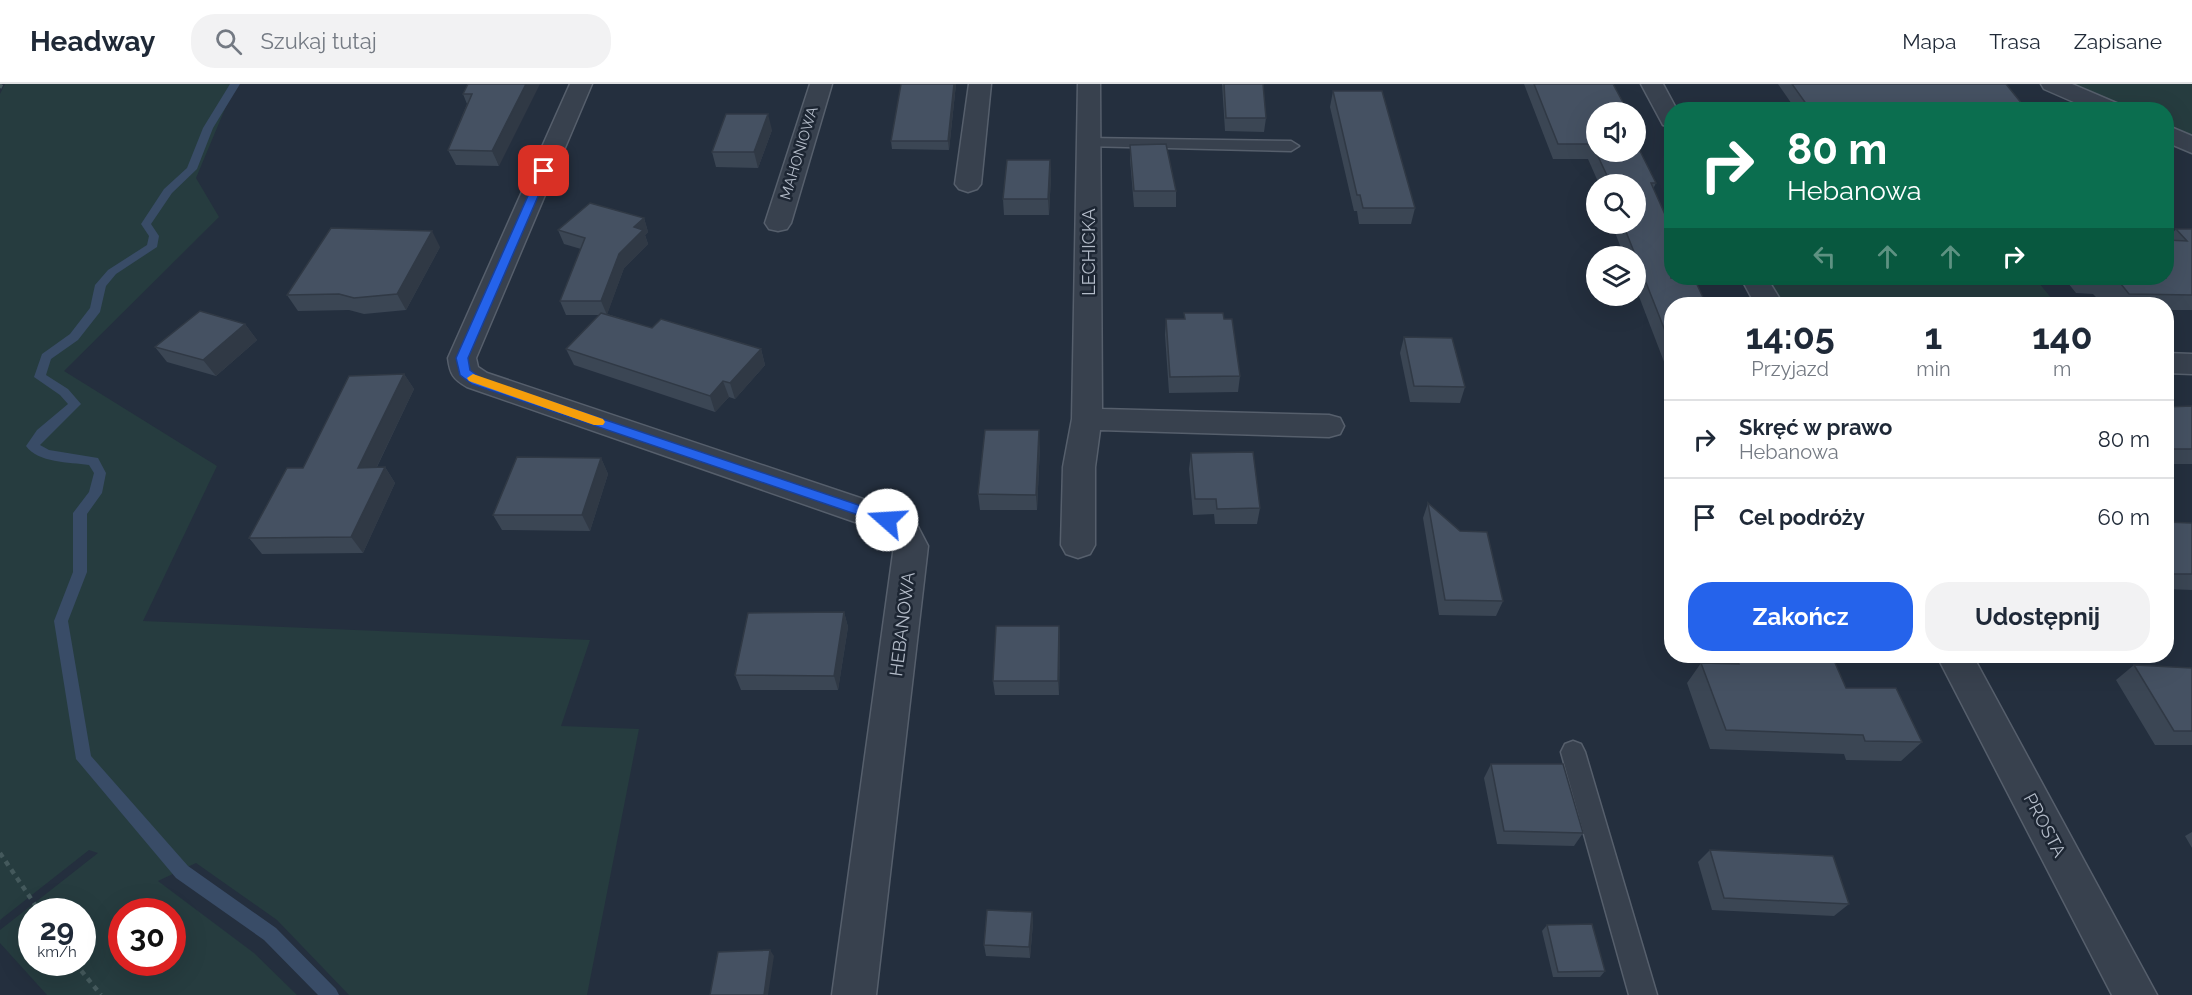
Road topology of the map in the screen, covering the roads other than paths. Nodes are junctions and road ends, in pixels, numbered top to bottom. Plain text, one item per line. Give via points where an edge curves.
1 (582, 84) edge
2 (820, 84) edge
3 (980, 84) edge
4 (1089, 84) edge
5 (1652, 84) edge
6 (2052, 84) edge
7 (2094, 102) edge
8 (1664, 107) edge
9 (2174, 136) edge
10 (1089, 143) junction
11 (1291, 146) dead end
12 (2192, 146) edge
13 (969, 184) dead end
14 (778, 223) dead end
15 (2174, 363) edge
16 (2192, 364) edge
17 (1087, 419) junction
18 (1329, 426) dead end
19 (1078, 545) dead end
20 (1959, 663) edge
21 (1573, 752) dead end
22 (855, 995) edge
23 (1643, 995) edge
24 (2135, 995) edge

1 - 22 street, HEBANOWA via 462,358 464,372 477,381 887,520 903,530 912,546
2 - 14 street, MAHONIOWA
3 - 13 street
4 - 10 street, LECHICKA
5 - 8 street
6 - 7 street
9 - 12 street
10 - 11 lane
10 - 17 street, LECHICKA
15 - 16 street
17 - 18 street
17 - 19 street, LECHICKA via 1079,468
20 - 24 street, PROSTA
21 - 23 lane

